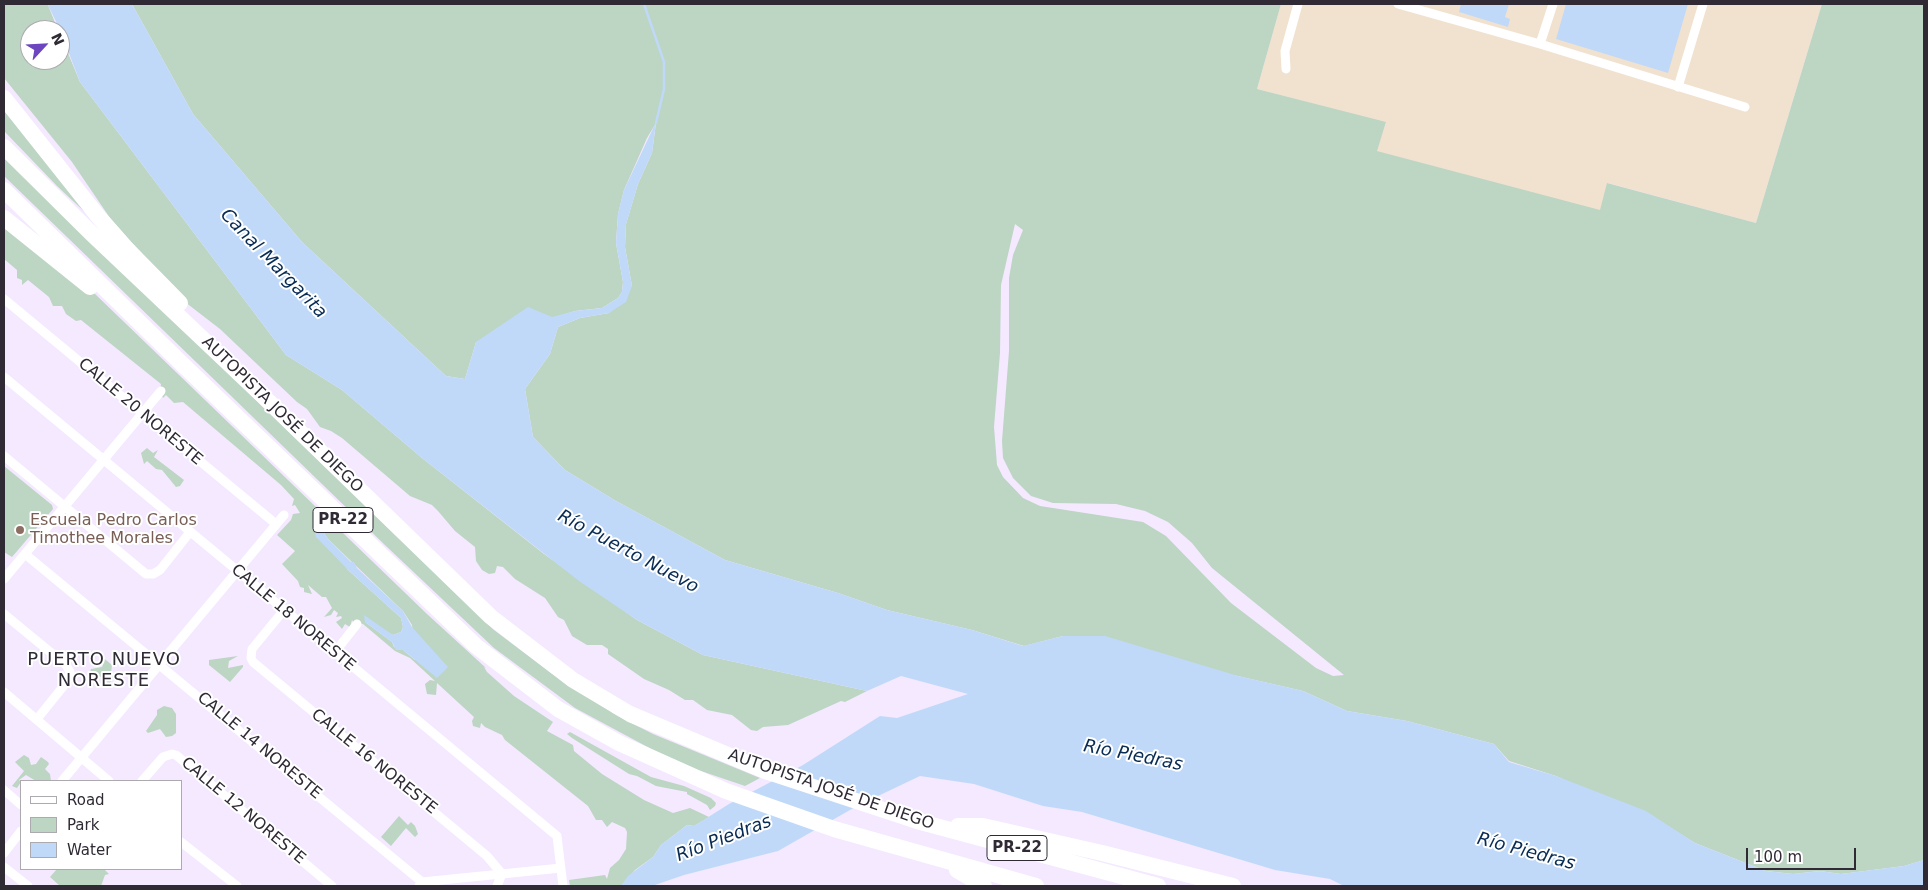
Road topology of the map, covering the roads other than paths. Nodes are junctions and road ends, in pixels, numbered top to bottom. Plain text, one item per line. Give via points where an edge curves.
1 (1298, 4) edge
2 (1398, 4) edge
3 (1553, 4) edge
4 (1703, 4) edge
5 (1540, 44) junction
6 (1286, 68) dead end
7 (4, 86) edge
8 (1678, 87) junction
9 (4, 98) edge
10 (1745, 107) dead end
11 (4, 147) edge
12 (4, 190) edge
13 (4, 218) edge
14 (140, 263) junction
15 (4, 299) edge
16 (179, 361) junction
17 (4, 377) edge
18 (161, 391) dead end
19 (263, 396) junction
20 (142, 413) junction
21 (4, 456) edge
22 (103, 460) junction
23 (65, 507) junction
24 (284, 515) dead end
25 (276, 524) junction
26 (190, 532) junction
27 (25, 554) junction
28 (238, 572) junction
29 (4, 580) edge
30 (284, 610) junction
31 (4, 614) edge
32 (357, 624) dead end
33 (335, 652) junction
34 (160, 664) junction
35 (4, 692) edge
36 (37, 719) junction
37 (82, 758) junction
38 (63, 780) edge
39 (108, 780) edge
40 (143, 780) edge
41 (4, 790) edge
42 (20, 804) edge
43 (936, 826) junction
44 (20, 832) edge
45 (182, 843) edge
46 (4, 853) edge
47 (945, 862) junction
48 (4, 867) edge
49 (561, 868) junction
50 (502, 874) junction
51 (420, 884) edge
52 (28, 886) edge
53 (237, 886) edge
54 (332, 886) edge
55 (497, 886) edge
56 (563, 886) edge
57 (984, 886) edge
58 (1036, 886) edge
59 (1158, 886) edge
60 (1233, 886) edge

1 - 6 street via 1285,51
2 - 5 street
3 - 5 street
4 - 8 street
5 - 8 street
7 - 14 highway
8 - 10 street
9 - 14 highway via 98,216
11 - 19 highway, AUTOPISTA JOSÉ DE DIEGO / PR-22
12 - 16 highway, AUTOPISTA JOSÉ DE DIEGO / PR-22
13 - 16 highway via 83,281 153,347
14 - 19 highway via 233,353
15 - 20 street, CALLE 20 NORESTE
16 - 47 highway, AUTOPISTA JOSÉ DE DIEGO / PR-22 via 462,632 558,709 619,743 726,791 834,829
17 - 22 street, CALLE 18 NORESTE
18 - 20 street
19 - 43 highway, AUTOPISTA JOSÉ DE DIEGO / PR-22 via 492,617 573,680 630,714 768,772
20 - 22 street
20 - 25 street, CALLE 20 NORESTE
21 - 23 street
22 - 23 street
22 - 26 street, CALLE 18 NORESTE
23 - 26 street via 146,574 160,570
23 - 27 street
24 - 25 street
25 - 28 street
26 - 28 street, CALLE 18 NORESTE
27 - 29 street
27 - 34 street, CALLE 14 NORESTE
28 - 30 street, CALLE 18 NORESTE
28 - 34 street
30 - 33 street, CALLE 18 NORESTE
30 - 50 street, CALLE 16 NORESTE via 252,649 251,658 256,666 487,856
31 - 36 street via 66,665 70,672 69,678
32 - 33 street
33 - 49 street, CALLE 18 NORESTE via 557,836
34 - 37 street
34 - 51 street, CALLE 14 NORESTE
35 - 36 street
36 - 37 street
37 - 38 street
37 - 39 street
40 - 54 street, CALLE 12 NORESTE via 163,757 176,756
41 - 42 street
43 - 59 highway, AUTOPISTA JOSÉ DE DIEGO / PR-22
43 - 60 highway via 983,826
44 - 46 street
45 - 53 street
47 - 57 highway
47 - 58 highway, AUTOPISTA JOSÉ DE DIEGO / PR-22
48 - 52 street
49 - 50 street
49 - 56 street, CALLE 18 NORESTE
50 - 51 street
50 - 55 street

